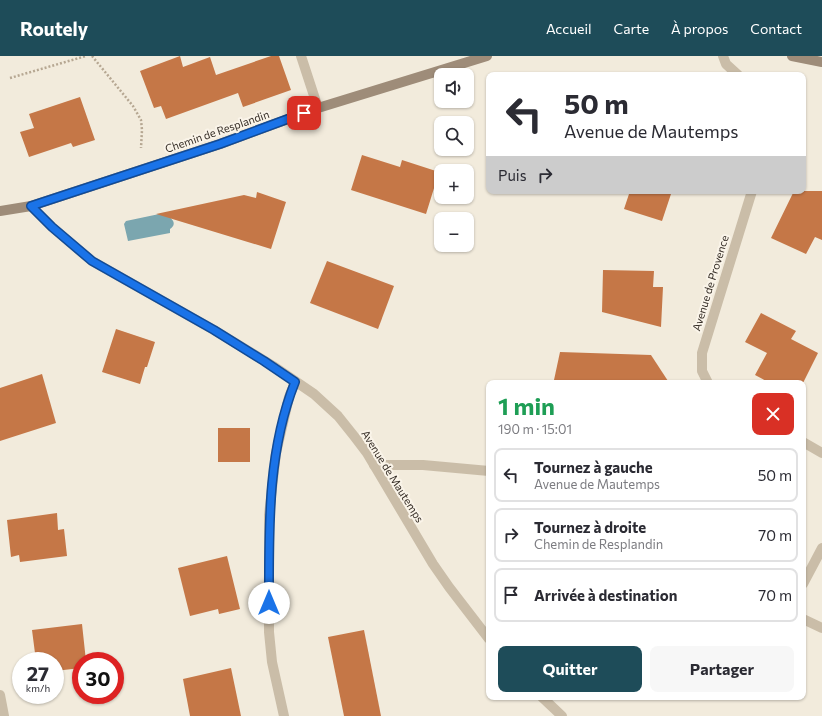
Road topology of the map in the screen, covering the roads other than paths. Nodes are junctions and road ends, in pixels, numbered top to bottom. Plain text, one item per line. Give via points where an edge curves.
1 (301, 56) edge
2 (487, 56) edge
3 (723, 56) edge
4 (792, 56) edge
5 (822, 62) edge
6 (735, 72) edge
7 (318, 108) junction
8 (751, 194) edge
9 (31, 206) junction
10 (0, 211) edge
11 (707, 380) edge
12 (295, 382) junction
13 (806, 444) edge
14 (822, 453) edge
15 (374, 465) junction
16 (486, 471) edge
17 (822, 548) edge
18 (806, 578) edge
19 (806, 620) edge
20 (822, 628) edge
21 (486, 635) edge
22 (0, 695) edge
23 (545, 700) edge
24 (4, 716) edge
25 (284, 716) edge
26 (562, 716) edge

1 - 7 street
2 - 7 street, Chemin de Resplandin
3 - 6 street via 726,64
4 - 5 street
7 - 9 street, Chemin de Resplandin via 220,144
8 - 11 street, Avenue de Provence via 702,353 702,370
9 - 10 street, Chemin de Resplandin
9 - 12 street, Avenue de Mautemps via 92,261 214,330
12 - 15 street, Avenue de Mautemps via 314,394 338,416
12 - 25 street via 276,453 269,515 269,632 272,662
13 - 14 street
15 - 16 street via 423,465
15 - 21 street, Avenue de Mautemps via 433,564
17 - 18 street
19 - 20 street
22 - 24 street
23 - 26 street

